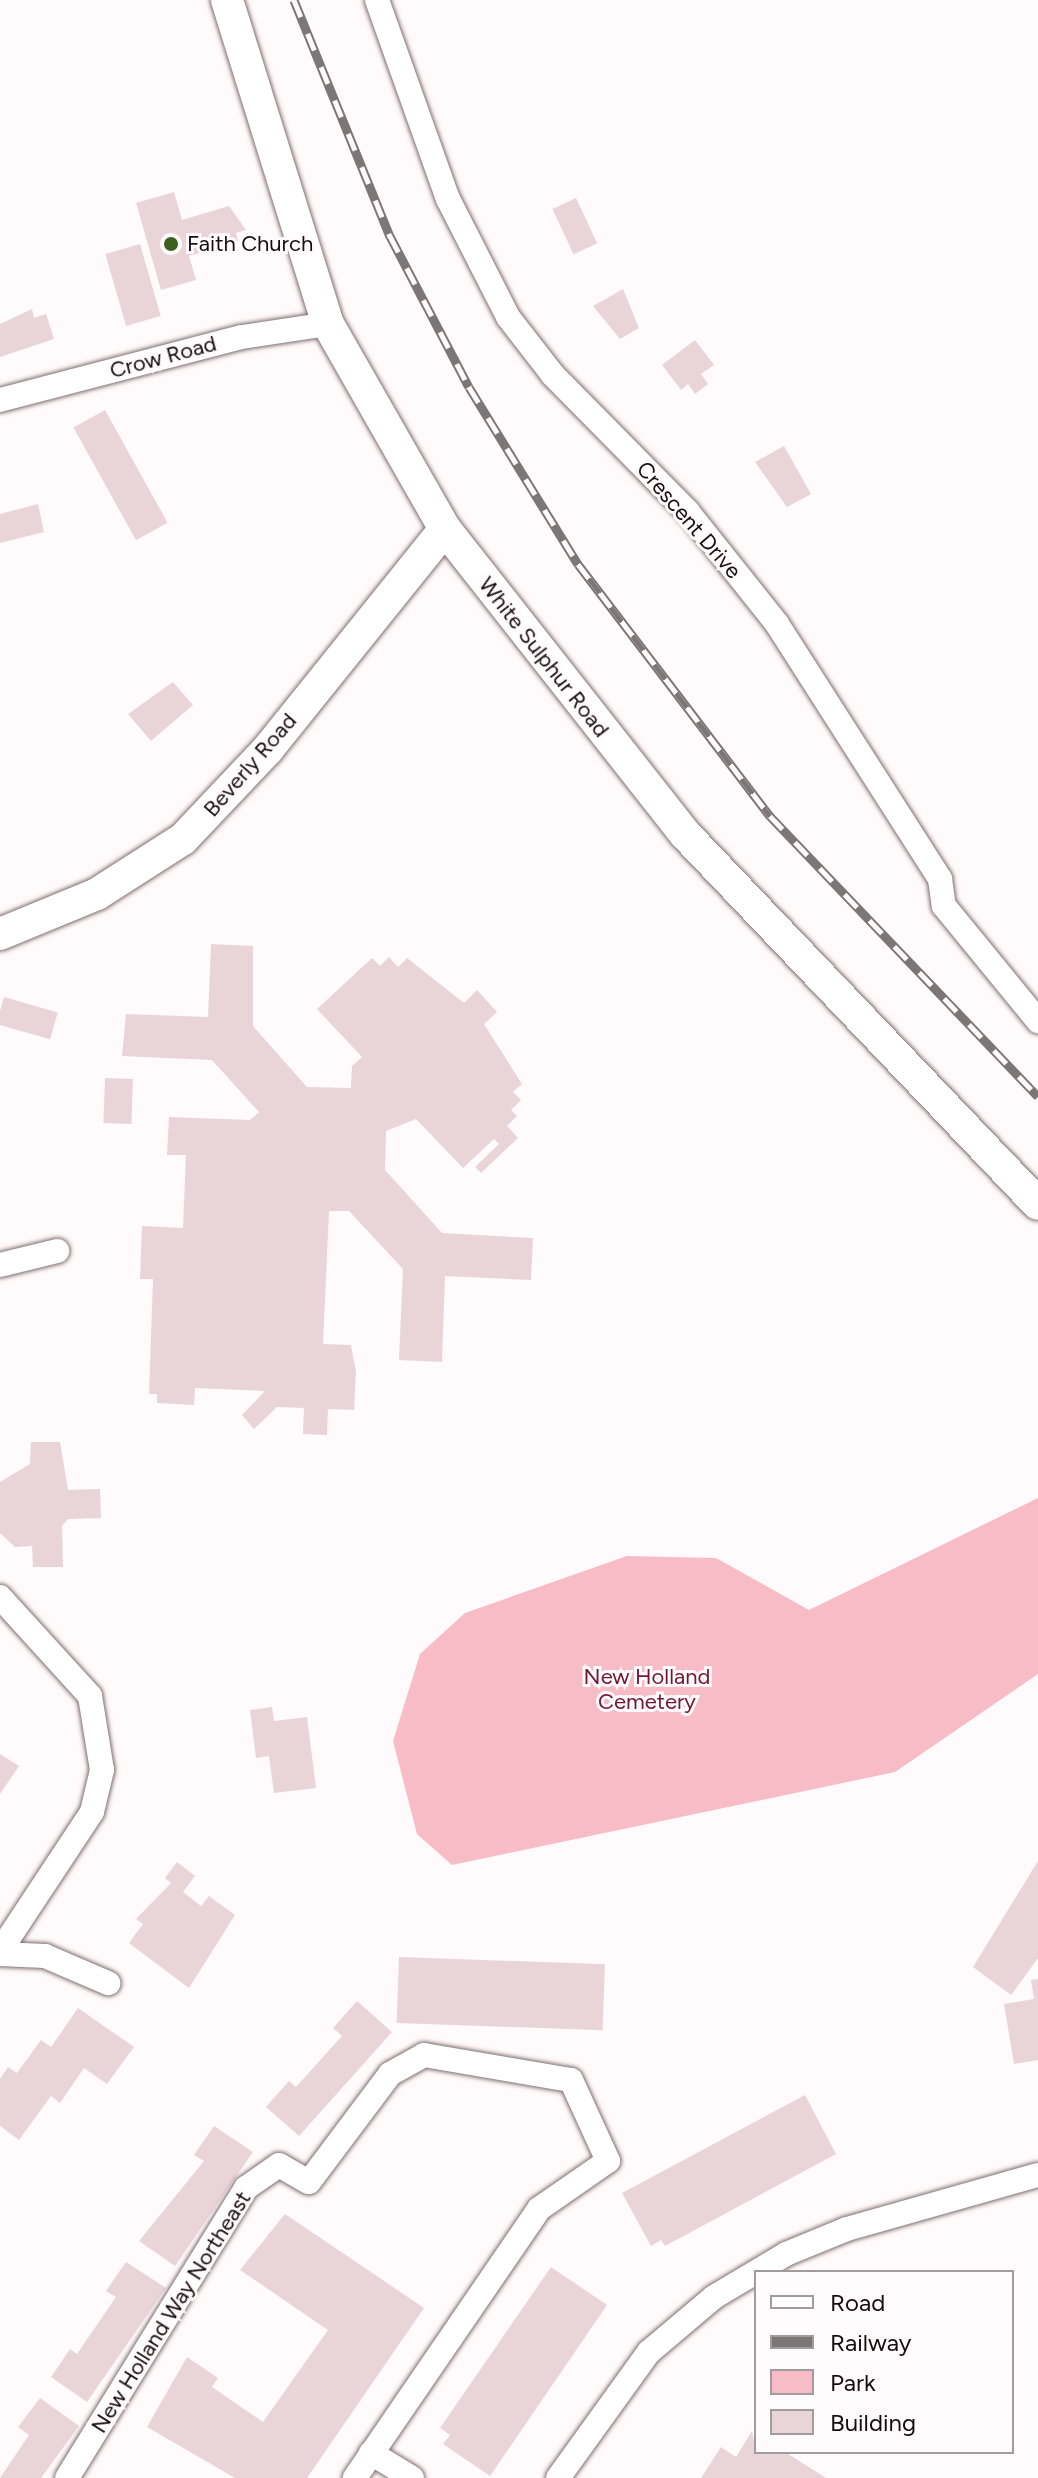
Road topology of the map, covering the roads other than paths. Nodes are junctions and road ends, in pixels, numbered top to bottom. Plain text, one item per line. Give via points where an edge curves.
1 (227, 0) edge
2 (377, 0) edge
3 (328, 324) junction
4 (0, 400) edge
5 (445, 529) junction
6 (0, 934) edge
7 (1038, 1021) edge
8 (1038, 1204) edge
9 (57, 1251) dead end
10 (0, 1265) edge
11 (0, 1597) edge
12 (0, 1953) edge
13 (108, 1983) dead end
14 (1038, 2175) edge
15 (759, 2270) edge
16 (754, 2273) edge
17 (371, 2453) junction
18 (67, 2478) edge
19 (355, 2478) edge
20 (412, 2478) edge
21 (558, 2478) edge

1 - 3 street, White Sulphur Road
2 - 7 street, Crescent Drive via 448,199 508,317 553,375 688,512 777,624 940,879 944,906
3 - 4 street, Crow Road via 242,337
3 - 5 street, White Sulphur Road
5 - 6 street, Beverly Road via 268,749 183,839 97,894
5 - 8 street, White Sulphur Road via 669,815
9 - 10 street
11 - 12 street via 90,1696 102,1770 92,1812
12 - 13 street via 45,1956
14 - 15 street via 847,2229
16 - 21 street via 714,2297 649,2352
17 - 18 street, New Holland Way Northeast via 539,2209 608,2161 571,2080 424,2055 390,2074 309,2182 279,2165 246,2188
17 - 19 street, New Holland Way Northeast
17 - 20 street

